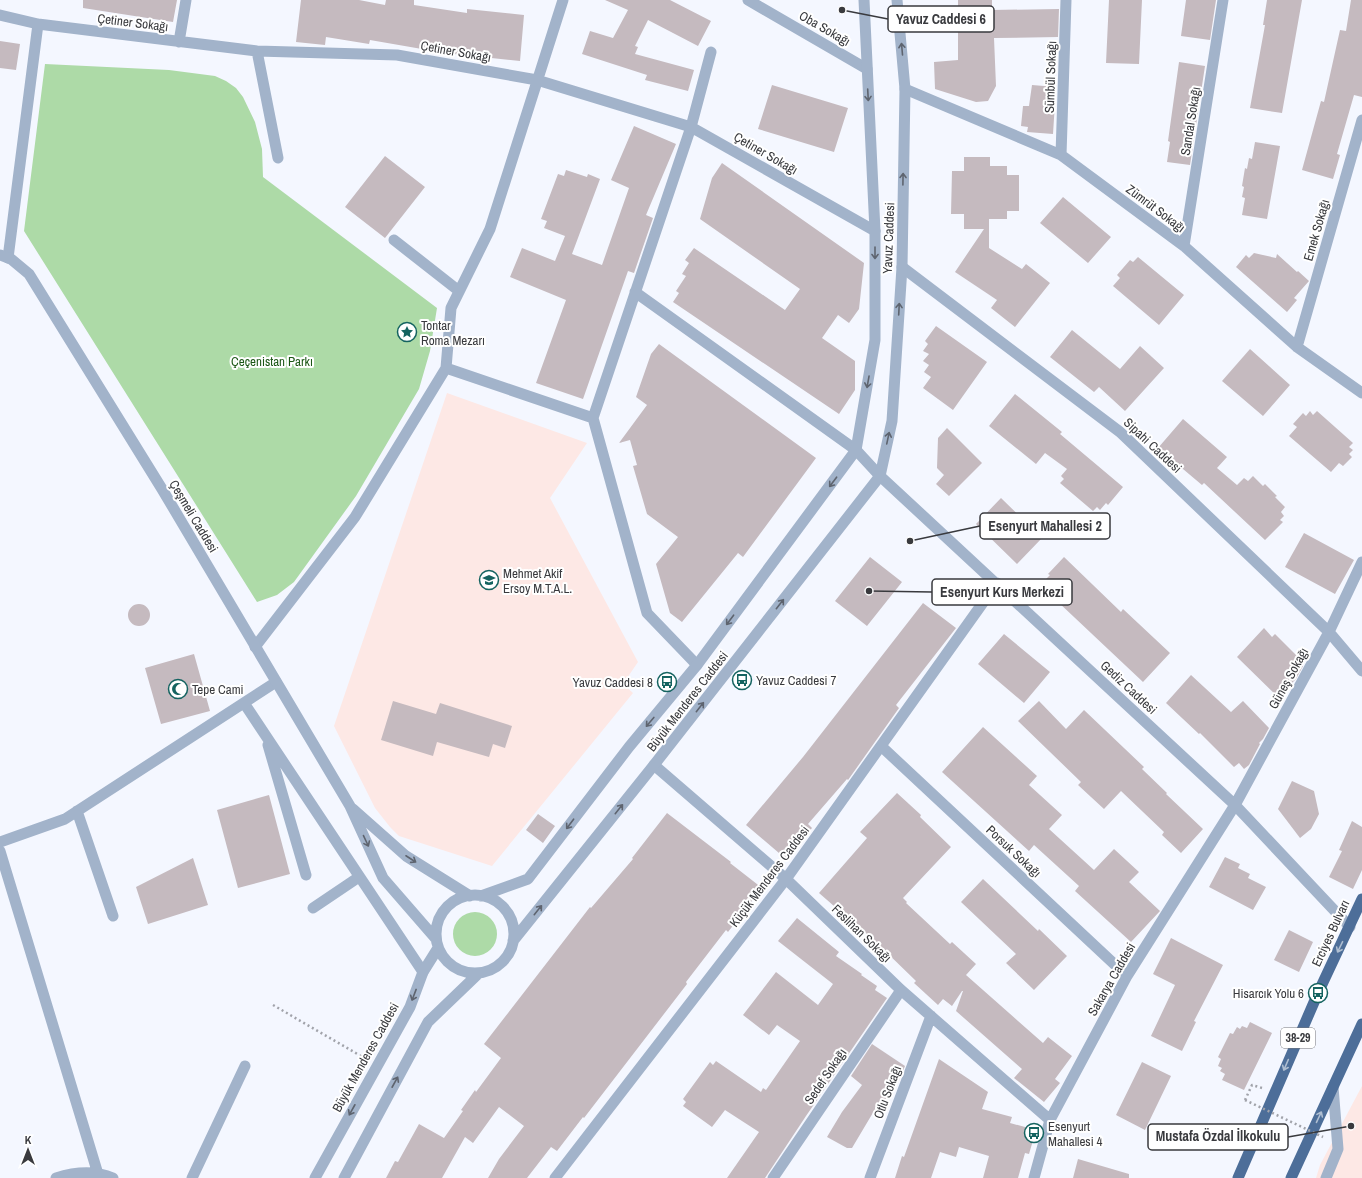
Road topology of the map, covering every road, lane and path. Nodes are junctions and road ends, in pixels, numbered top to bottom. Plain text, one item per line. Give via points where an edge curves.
1 (186, 0) edge
2 (563, 0) edge
3 (748, 0) edge
4 (864, 0) edge
5 (897, 0) edge
6 (1066, 0) edge
7 (1223, 0) edge
8 (0, 16) edge
9 (38, 24) junction
10 (179, 42) junction
11 (257, 51) junction
12 (711, 52) dead end
13 (867, 69) junction
14 (537, 80) junction
15 (906, 89) junction
16 (1362, 120) edge
17 (691, 127) junction
18 (1062, 155) junction
19 (278, 158) dead end
20 (875, 231) junction
21 (394, 240) dead end
22 (1184, 246) junction
23 (4, 256) edge
24 (902, 267) junction
25 (459, 291) junction
26 (635, 292) junction
27 (1297, 348) junction
28 (446, 368) junction
29 (1362, 393) edge
30 (593, 418) junction
31 (856, 450) junction
32 (880, 476) junction
33 (1362, 562) edge
34 (997, 583) junction
35 (1330, 632) junction
36 (255, 647) junction
37 (697, 665) junction
38 (1362, 671) edge
39 (276, 682) junction
40 (244, 703) junction
41 (265, 735) junction
42 (881, 746) junction
43 (654, 765) junction
44 (1235, 805) junction
45 (350, 806) junction
46 (77, 810) junction
47 (0, 842) edge
48 (0, 851) edge
49 (306, 875) dead end
50 (359, 876) junction
51 (786, 879) junction
52 (475, 896) junction
53 (1362, 899) edge
54 (313, 908) dead end
55 (113, 916) dead end
56 (1350, 927) junction
57 (513, 940) junction
58 (437, 944) junction
59 (423, 972) junction
60 (479, 973) junction
61 (1127, 976) junction
62 (901, 990) junction
63 (273, 1005) dead end
64 (931, 1016) junction
65 (1362, 1024) edge
66 (377, 1065) junction
67 (245, 1066) dead end
68 (1252, 1085) dead end
69 (1333, 1086) junction
70 (1050, 1120) junction
71 (1323, 1137) dead end
72 (98, 1174) junction
73 (56, 1178) edge
74 (113, 1178) edge
75 (192, 1178) edge
76 (315, 1178) edge
77 (344, 1178) edge
78 (554, 1178) edge
79 (773, 1178) edge
80 (870, 1178) edge
81 (1034, 1178) edge
82 (1238, 1178) edge
83 (1291, 1178) edge
84 (1326, 1178) edge

1 - 10 street
2 - 14 street
3 - 13 street, Oba Sokağı
4 - 13 street, Yavuz Caddesi
15 -> 5 street, Yavuz Caddesi
6 - 18 street, Sümbül Sokağı
7 - 22 street, Sandal Sokağı
8 - 9 street, Çetiner Sokağı
9 - 10 street, Çetiner Sokağı
9 - 23 street
10 - 11 street, Çetiner Sokağı
11 - 14 street, Çetiner Sokağı via 397,55
11 - 19 street
12 - 17 street
13 -> 20 street, Yavuz Caddesi
14 - 17 street, Çetiner Sokağı
14 - 25 street via 490,229
15 - 18 street, Zümrüt Sokağı
24 -> 15 street, Yavuz Caddesi
16 - 27 street, Emek Sokağı
17 - 20 street, Çetiner Sokağı
17 - 26 street
18 - 22 street, Zümrüt Sokağı
20 -> 31 street, Yavuz Caddesi via 875,340
21 - 25 street
22 - 27 street, Zümrüt Sokağı
23 - 36 street, Çeşmeli Caddesi via 29,274 158,483
32 -> 24 street, Yavuz Caddesi via 892,421
24 - 35 street, Sipahi Caddesi via 1120,432
25 - 28 street via 451,308
26 - 30 street
26 - 31 street, Gediz Caddesi
27 - 29 street, Zümrüt Sokağı
28 - 30 street
28 - 36 street via 355,518
30 - 37 street via 647,612
31 - 32 street, Gediz Caddesi
31 -> 37 street, Büyük Menderes Caddesi
32 - 34 street, Gediz Caddesi
43 -> 32 street, Büyük Menderes Caddesi
33 - 35 street, Güneş Sokağı
34 - 42 street, Küçük Menderes Caddesi
34 - 44 street, Gediz Caddesi
35 - 38 street, Sipahi Caddesi
35 - 44 street, Güneş Sokağı
36 - 39 street, Çeşmeli Caddesi
37 -> 52 street, Büyük Menderes Caddesi via 628,747 528,879
39 - 40 street
39 - 45 street, Çeşmeli Caddesi
40 - 41 street
40 - 46 street
41 - 49 street
41 - 50 street
42 - 51 street, Küçük Menderes Caddesi
42 - 61 street, Porsuk Sokağı
43 - 51 street, Feslihan Sokağı
57 -> 43 street, Büyük Menderes Caddesi
44 - 56 street, Gediz Caddesi
44 - 61 street, Sakarya Caddesi
45 -> 52 street, Çeşmeli Caddesi via 406,856
45 -> 58 street, Çeşmeli Caddesi via 383,878
46 - 47 street via 65,819
46 - 55 street
48 - 72 street
50 - 54 street
50 - 59 street
51 - 62 street, Feslihan Sokağı
51 - 78 street, Küçük Menderes Caddesi
52 - 57 street via 490,899 506,912 514,930
52 - 58 street via 460,898 444,910 437,924
53 - 56 highway, Erciyes Bulvarı / 38-29
56 -> 82 highway, Erciyes Bulvarı / 38-29 via 1318,993
57 - 60 street via 505,959 498,966
58 - 59 street, Büyük Menderes Caddesi
58 - 60 street via 450,965 469,973
59 -> 66 street, Büyük Menderes Caddesi via 410,1006
77 -> 60 street via 428,1022
61 - 70 street, Sakarya Caddesi
62 - 64 street, Feslihan Sokağı
62 - 79 street, Sedef Sokağı
63 - 66 path
64 - 70 street, Feslihan Sokağı
64 - 80 street, Otlu Sokağı
65 - 69 highway
66 -> 76 street, Büyük Menderes Caddesi
67 - 75 street
68 - 71 path, bridge via 1245,1100
83 -> 69 highway
69 - 84 street via 1338,1149
70 - 81 street, Sakarya Caddesi
72 - 73 street via 87,1172
72 - 74 street

